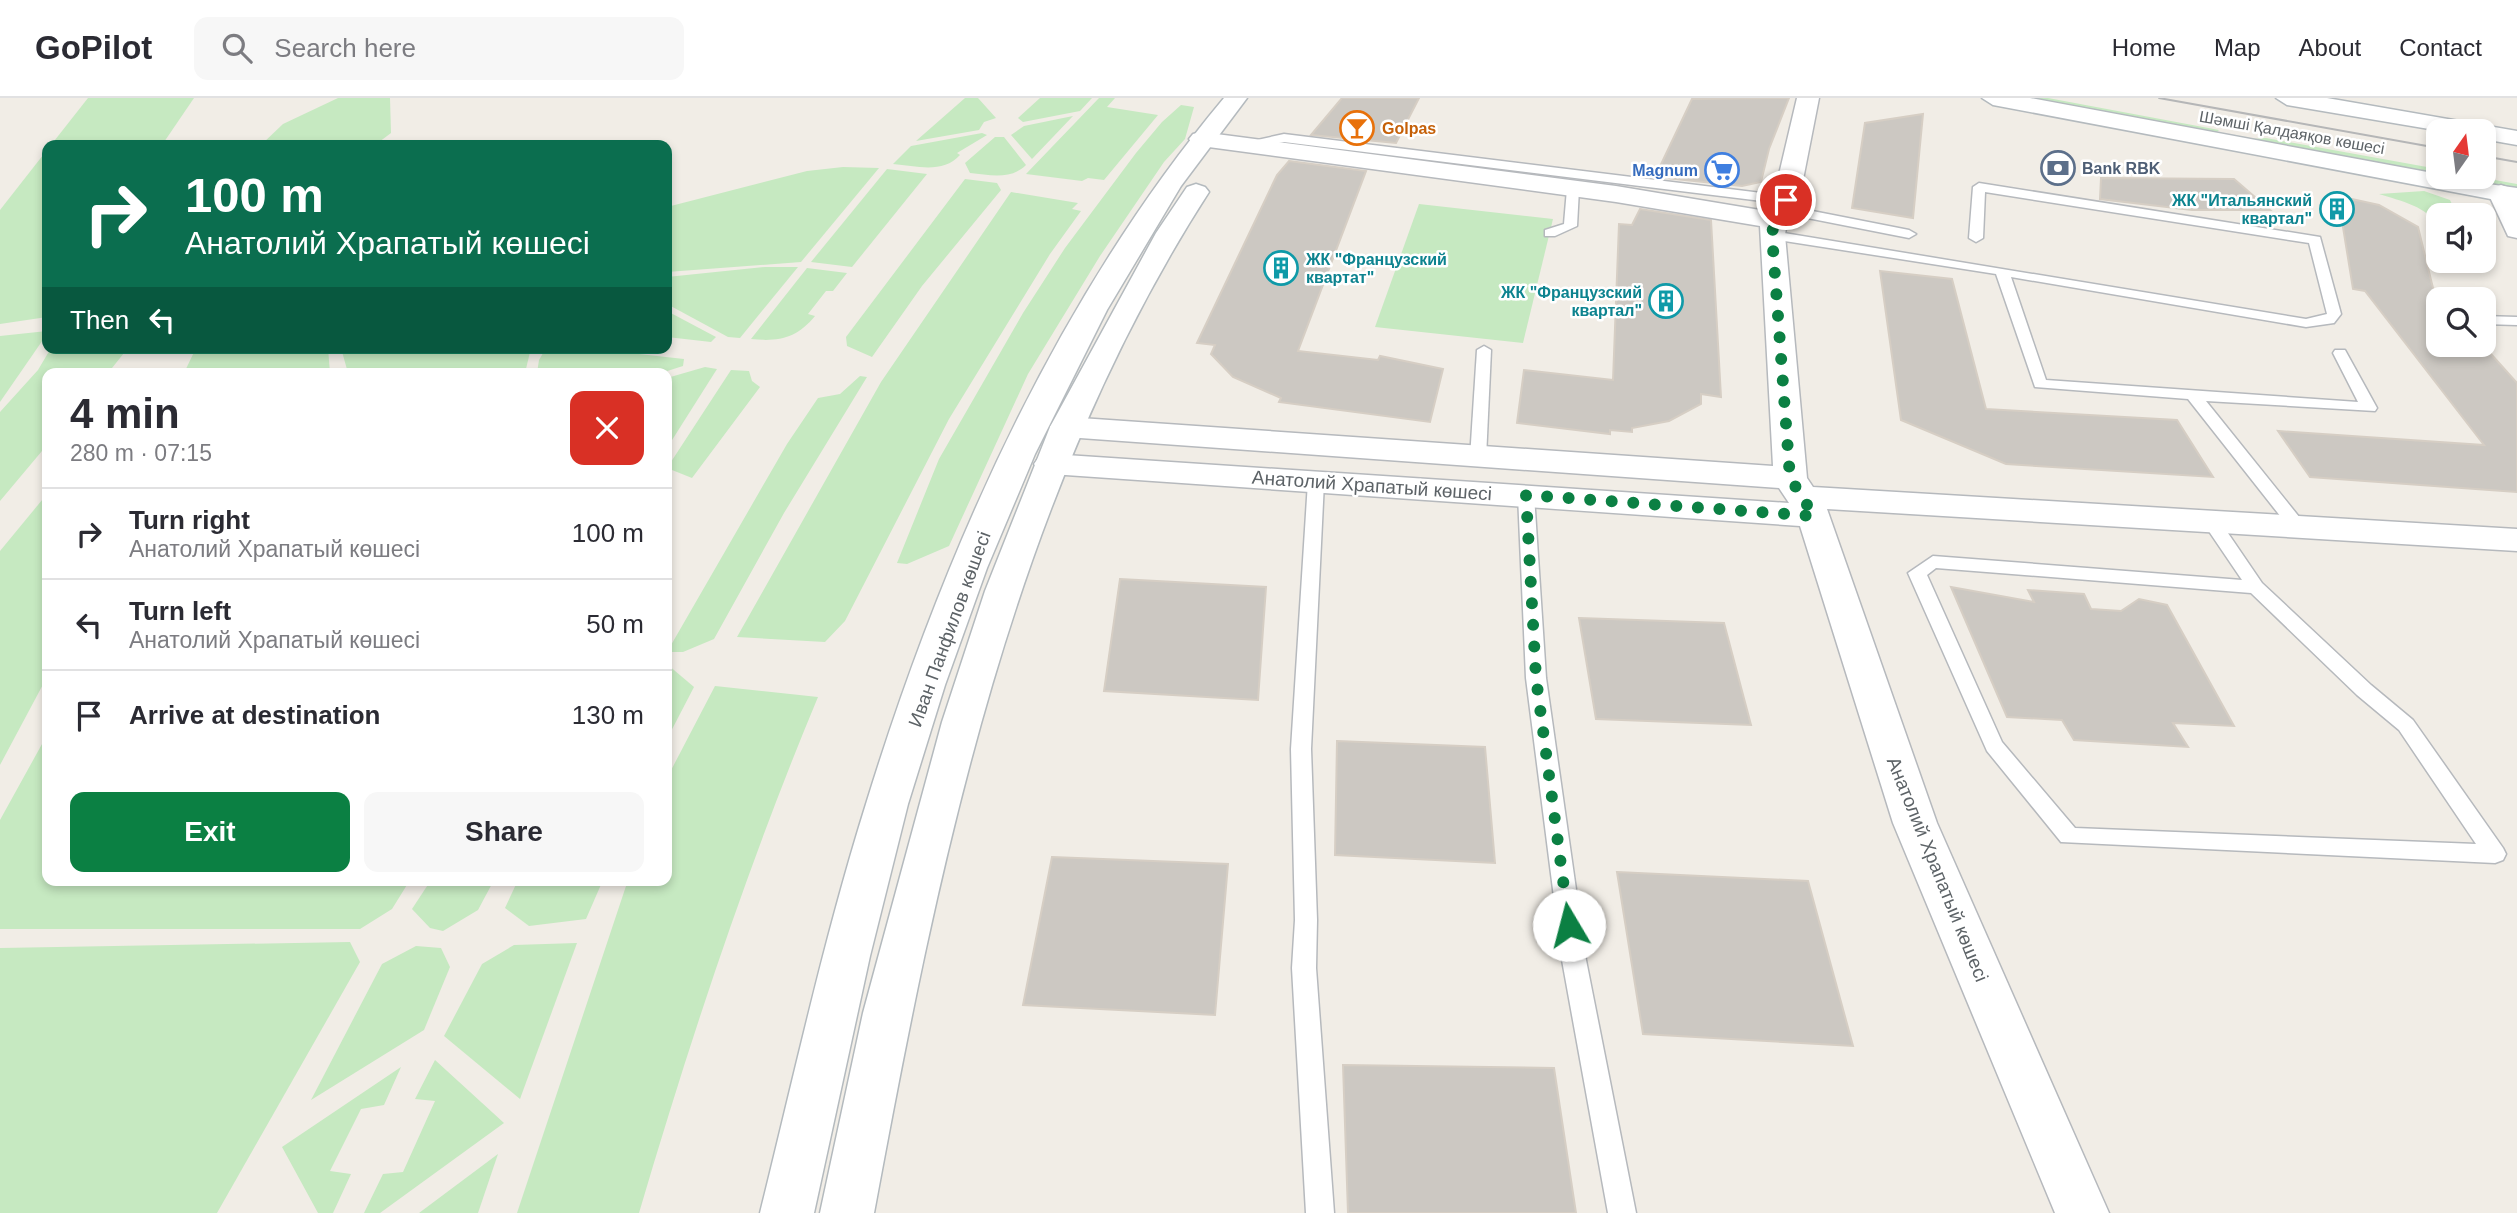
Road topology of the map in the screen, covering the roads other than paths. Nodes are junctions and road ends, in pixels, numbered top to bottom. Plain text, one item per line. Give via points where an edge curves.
1 (1236, 98) edge
2 (1265, 98) edge
3 (1808, 98) edge
4 (1993, 98) edge
5 (2105, 98) edge
6 (2287, 98) edge
7 (2426, 122) edge
8 (2496, 135) edge
9 (2515, 138) edge
10 (1225, 142) junction
11 (2426, 157) edge
12 (2496, 176) edge
13 (2512, 188) edge
14 (1573, 189) junction
15 (1778, 216) junction
16 (2517, 230) edge
17 (1550, 233) dead end
18 (1909, 234) dead end
19 (1976, 238) dead end
20 (2002, 271) junction
21 (2496, 320) edge
22 (2517, 321) edge
23 (1484, 350) dead end
24 (2340, 353) dead end
25 (2193, 396) junction
26 (1048, 426) junction
27 (1478, 458) junction
28 (1013, 461) junction
29 (1051, 464) junction
30 (1316, 482) junction
31 (1526, 495) junction
32 (1802, 497) junction
33 (2211, 521) junction
34 (2298, 527) junction
35 (2517, 540) edge
36 (2256, 587) junction
37 (788, 1213) edge
38 (847, 1213) edge
39 (1320, 1213) edge
40 (1622, 1213) edge
41 (2082, 1213) edge

1 - 10 street, Иван Панфилов көшесі
2 - 10 street, Иван Панфилов көшесі
3 - 15 street, Анатолий Храпатый көшесі
4 - 13 street
5 - 11 street, Шәмші Қалдаяқов көшесі
6 - 7 street, Шәмші Қалдаяқов көшесі
8 - 9 street, Шәмші Қалдаяқов көшесі
10 - 14 street
10 - 15 lane via 1284,138
10 - 26 street, Иван Панфилов көшесі
12 - 13 street
13 - 16 street
14 - 15 street
14 - 17 lane via 1570,226
15 - 18 lane
15 - 20 lane
15 - 32 street, Анатолий Храпатый көшесі
19 - 20 lane via 1979,187 2315,240 2334,314 2329,320 2306,323
20 - 25 lane via 2040,384
21 - 22 lane
23 - 27 lane
24 - 25 lane via 2369,408
25 - 34 lane
26 - 27 street, Анатолий Храпатый көшесі
26 - 28 street, Иван Панфилов көшесі
26 - 29 street, Иван Панфилов көшесі
27 - 32 street, Анатолий Храпатый көшесі
28 - 29 street, Анатолий Храпатый көшесі
28 - 37 street, Иван Панфилов көшесі via 951,610 887,805
29 - 30 street, Анатолий Храпатый көшесі
29 - 38 street, Иван Панфилов көшесі via 1003,591 962,722 887,1013
30 - 31 street, Анатолий Храпатый көшесі
30 - 39 lane via 1301,749 1304,968
31 - 32 street, Анатолий Храпатый көшесі
31 - 40 lane via 1536,678 1574,960
32 - 33 street
32 - 41 street, Анатолий Храпатый көшесі via 1915,823
33 - 34 street
33 - 36 lane
34 - 35 street
36 - 36 lane via 2406,725 2495,854 2069,836 1994,746 1917,573 1933,562

